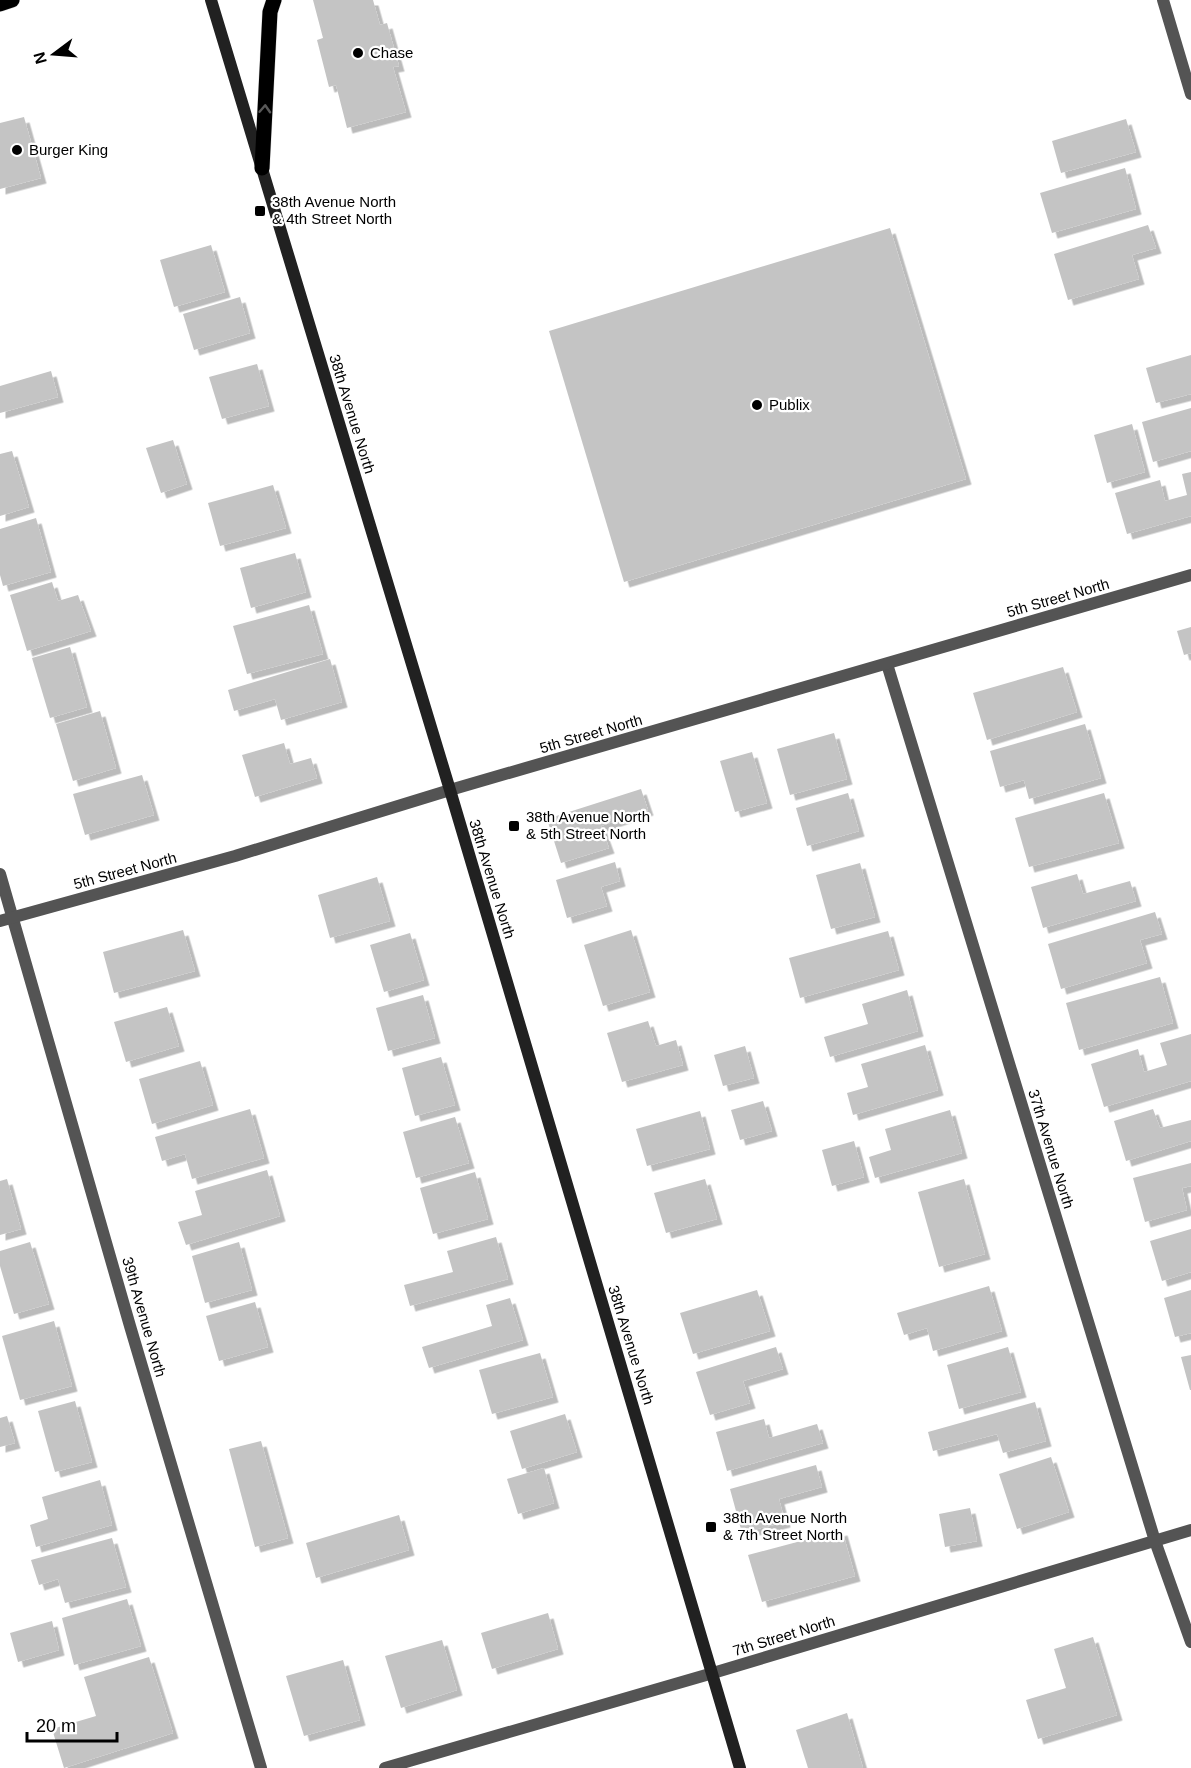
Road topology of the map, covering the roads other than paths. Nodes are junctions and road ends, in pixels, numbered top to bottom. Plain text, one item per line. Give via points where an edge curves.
1 (12, 0) edge
2 (211, 0) edge
3 (274, 0) edge
4 (1163, 0) edge
5 (0, 4) edge
6 (1191, 94) edge
7 (262, 168) junction
8 (1191, 575) edge
9 (887, 664) junction
10 (450, 790) junction
11 (0, 874) edge
12 (13, 917) junction
13 (0, 921) edge
14 (1191, 1530) edge
15 (1155, 1541) junction
16 (1191, 1642) edge
17 (713, 1673) junction
18 (261, 1768) edge
19 (385, 1768) edge
20 (740, 1768) edge

1 - 5 main road
2 - 7 main road, 38th Avenue North
7 -> 3 main road via 270,12
4 - 6 street
7 - 10 main road, 38th Avenue North
8 - 9 street, 5th Street North
9 - 10 street, 5th Street North
9 - 15 street, 37th Avenue North
10 - 12 street, 5th Street North via 234,856
10 - 17 main road, 38th Avenue North
11 - 12 street, 39th Avenue North
12 - 13 street, 5th Street North
12 - 18 street, 39th Avenue North
14 - 15 street, 7th Street North
15 - 16 street, 37th Avenue North
15 - 17 street, 7th Street North
17 - 19 street, 7th Street North
17 - 20 main road, 38th Avenue North

